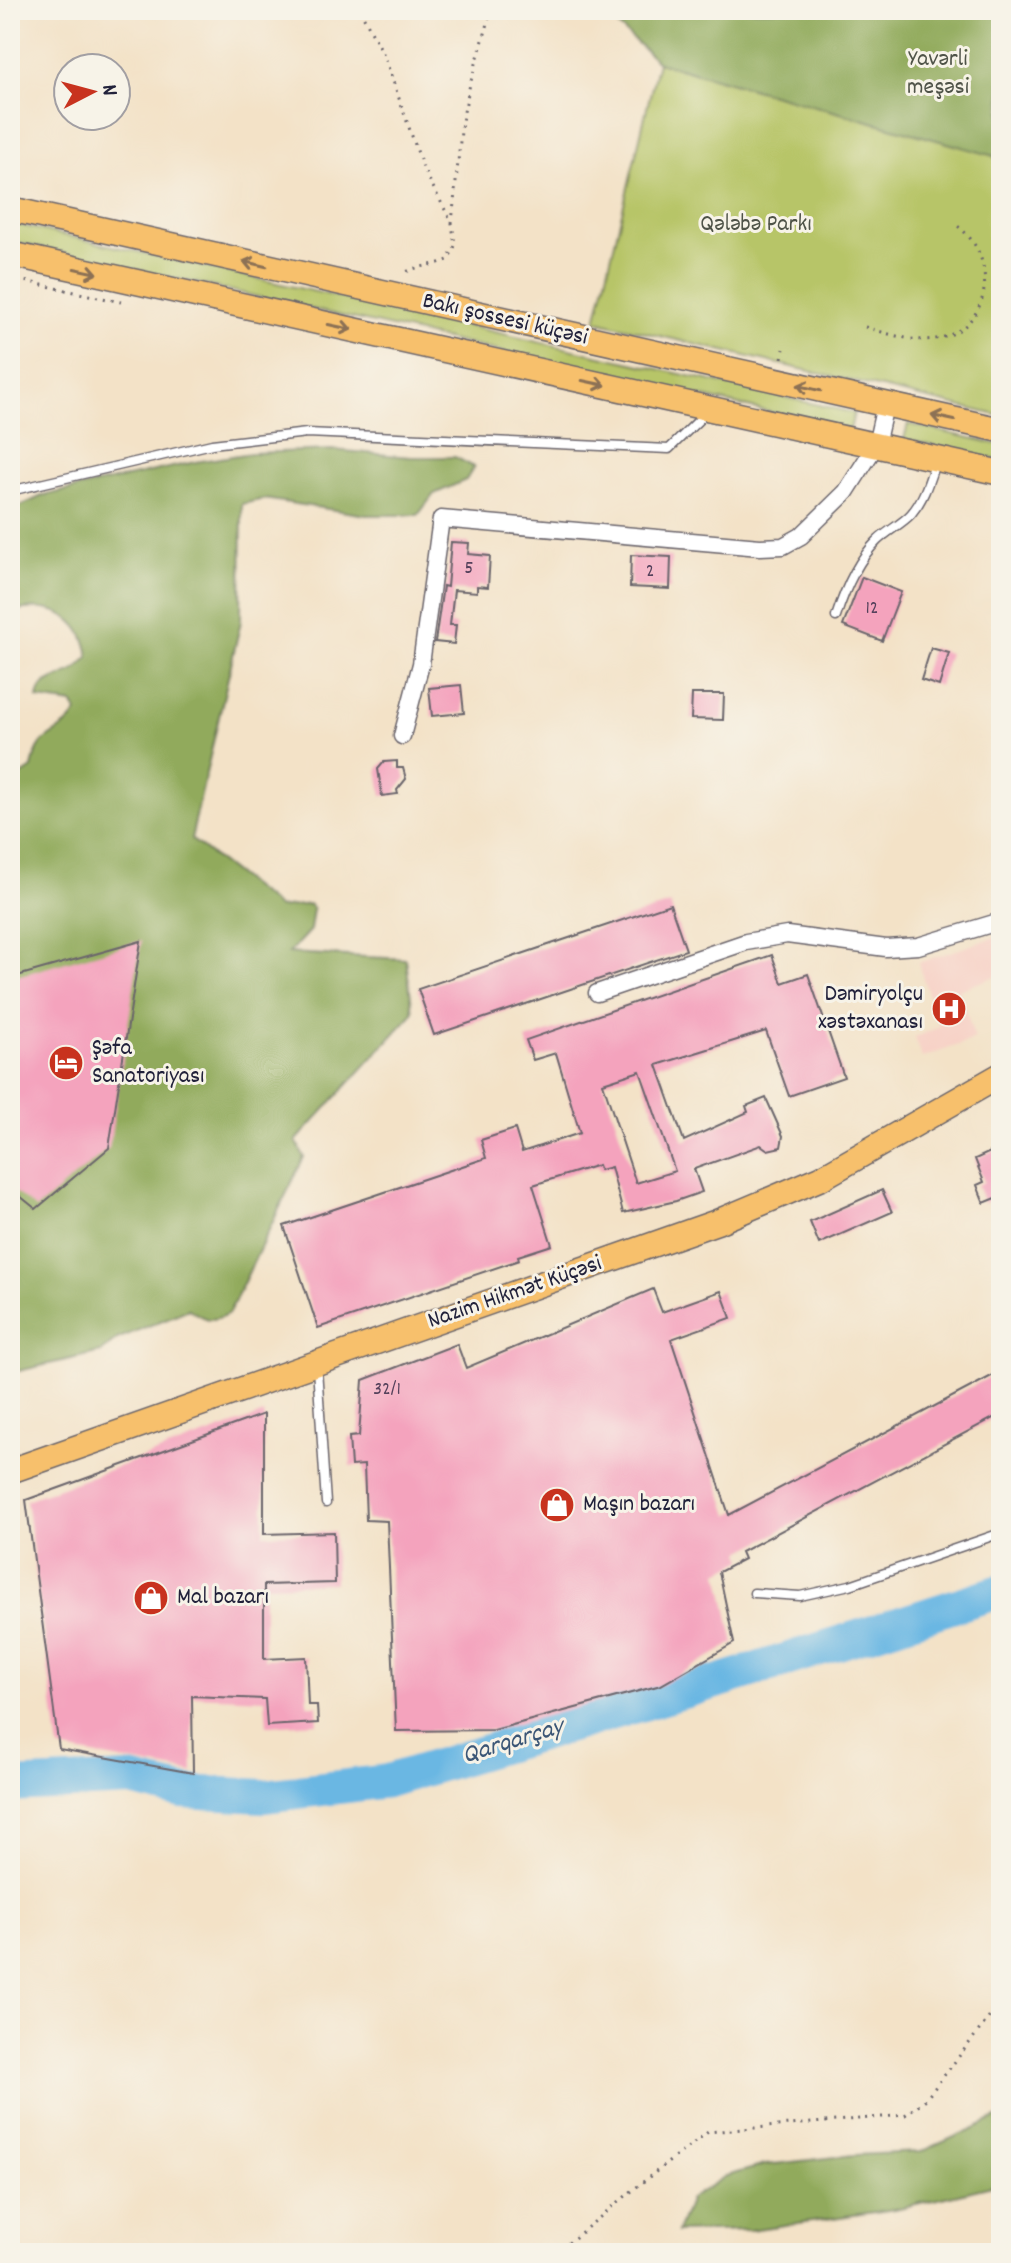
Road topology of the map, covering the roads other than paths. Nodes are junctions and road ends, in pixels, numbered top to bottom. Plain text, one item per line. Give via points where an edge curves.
1 (10, 209) edge
2 (10, 254) edge
3 (885, 405) junction
4 (710, 409) junction
5 (1001, 430) edge
6 (876, 445) junction
7 (936, 459) junction
8 (1001, 473) edge
9 (10, 491) edge
10 (836, 617) dead end
11 (402, 736) dead end
12 (1001, 921) edge
13 (597, 993) dead end
14 (1001, 1075) edge
15 (317, 1363) junction
16 (10, 1471) edge
17 (326, 1503) dead end
18 (1001, 1533) edge
19 (754, 1593) dead end

3 -> 1 main road, Bakı şossesi küçəsi
2 -> 4 main road, Bakı şossesi küçəsi
5 -> 3 main road, Bakı şossesi küçəsi
3 - 6 street
4 - 6 main road, Bakı şossesi küçəsi
4 - 9 lane via 669,449 307,433 212,444
6 - 7 main road, Bakı şossesi küçəsi
6 - 11 street via 828,513 783,546 441,519 421,664
7 - 8 main road, Bakı şossesi küçəsi
7 - 10 lane via 925,493 910,515 866,554
12 - 13 street via 918,946 886,948 787,935 746,942
14 - 15 main road, Nazim Hikmət Küçəsi via 821,1178 717,1222
15 - 16 main road, Nazim Hikmət Küçəsi
15 - 17 lane
18 - 19 lane via 850,1585 800,1596

